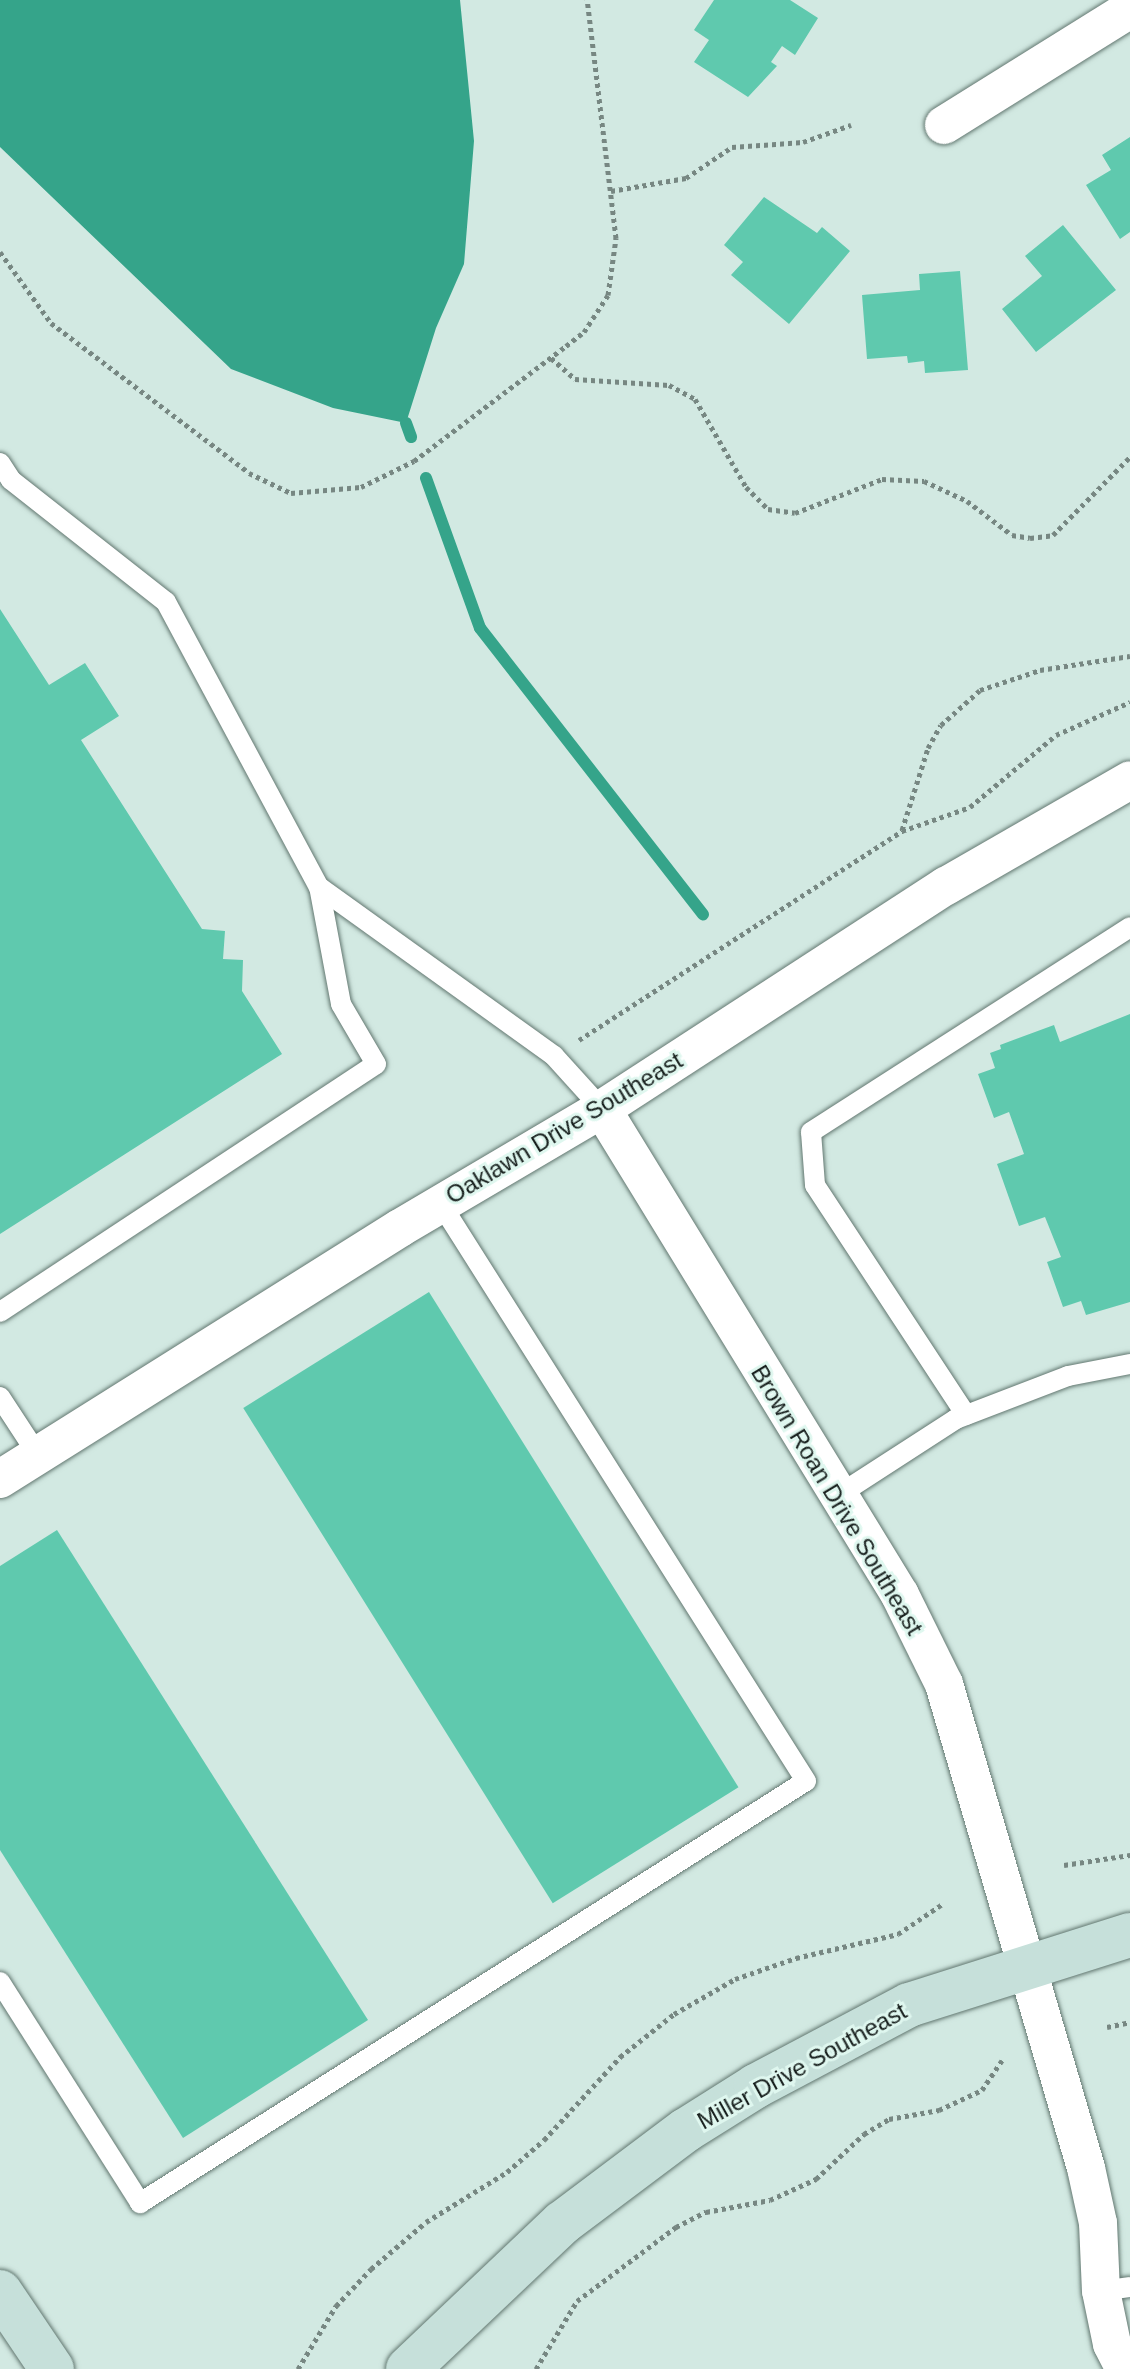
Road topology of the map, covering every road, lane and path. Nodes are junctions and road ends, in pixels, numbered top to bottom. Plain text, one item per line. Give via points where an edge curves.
1 (587, 0) edge
2 (1130, 9) edge
3 (851, 125) dead end
4 (944, 125) dead end
5 (611, 191) junction
6 (0, 252) edge
7 (551, 358) junction
8 (1130, 457) edge
9 (0, 463) edge
10 (1130, 656) edge
11 (1130, 702) edge
12 (1130, 780) edge
13 (902, 831) junction
14 (319, 887) junction
15 (1130, 927) edge
16 (554, 1056) junction
17 (602, 1109) junction
18 (441, 1204) junction
19 (0, 1312) edge
20 (1130, 1364) edge
21 (0, 1397) edge
22 (966, 1415) junction
23 (38, 1455) junction
24 (0, 1479) edge
25 (837, 1496) junction
26 (1130, 1855) edge
27 (1064, 1865) dead end
28 (944, 1903) dead end
29 (1130, 1935) edge
30 (1026, 1963) junction
31 (0, 1982) edge
32 (1130, 2022) edge
33 (1107, 2027) dead end
34 (1002, 2060) dead end
35 (1116, 2289) edge
36 (0, 2292) edge
37 (52, 2369) edge
38 (298, 2369) edge
39 (408, 2369) edge
40 (536, 2369) edge
41 (1125, 2369) edge

1 - 5 path
2 - 4 street
3 - 5 path via 803,142 732,147 686,178
5 - 7 path via 616,238 608,295 584,332
6 - 7 path via 51,323 249,473 291,493 361,487 414,461
7 - 8 path via 575,379 669,385 695,399 746,487 768,509 795,513 882,479 924,481 967,501 1012,535 1053,535
9 - 14 lane via 11,480 166,602
10 - 13 path via 1040,670 980,690 941,725 928,748
11 - 13 path via 1056,735 970,807
12 - 17 street, Oaklawn Drive Southeast via 946,886
13 - 16 path
14 - 16 lane
14 - 19 lane via 341,1004 376,1064
15 - 22 lane via 811,1132 815,1185
16 - 17 lane
17 - 18 street, Oaklawn Drive Southeast
17 - 25 street, Brown Roan Drive Southeast
18 - 23 street, Oaklawn Drive Southeast
18 - 31 lane via 806,1781 140,2203
20 - 22 lane via 1068,1376
21 - 23 lane
22 - 25 lane
23 - 24 street, Oaklawn Drive Southeast
25 - 30 street, Brown Roan Drive Southeast via 900,1595 944,1684
26 - 27 path
28 - 38 path via 898,1934 747,1975 674,2014 620,2057 535,2148 426,2222 371,2269 336,2306
29 - 30 main road, Miller Drive Southeast
30 - 35 street, Brown Roan Drive Southeast
30 - 39 main road, Miller Drive Southeast via 909,2005 686,2130 562,2223
32 - 33 path
34 - 40 path via 982,2090 939,2110 889,2119 864,2134 816,2179 770,2200 706,2212 676,2227 577,2301
35 - 41 street, Brown Roan Drive Southeast via 1112,2344
36 - 37 main road

